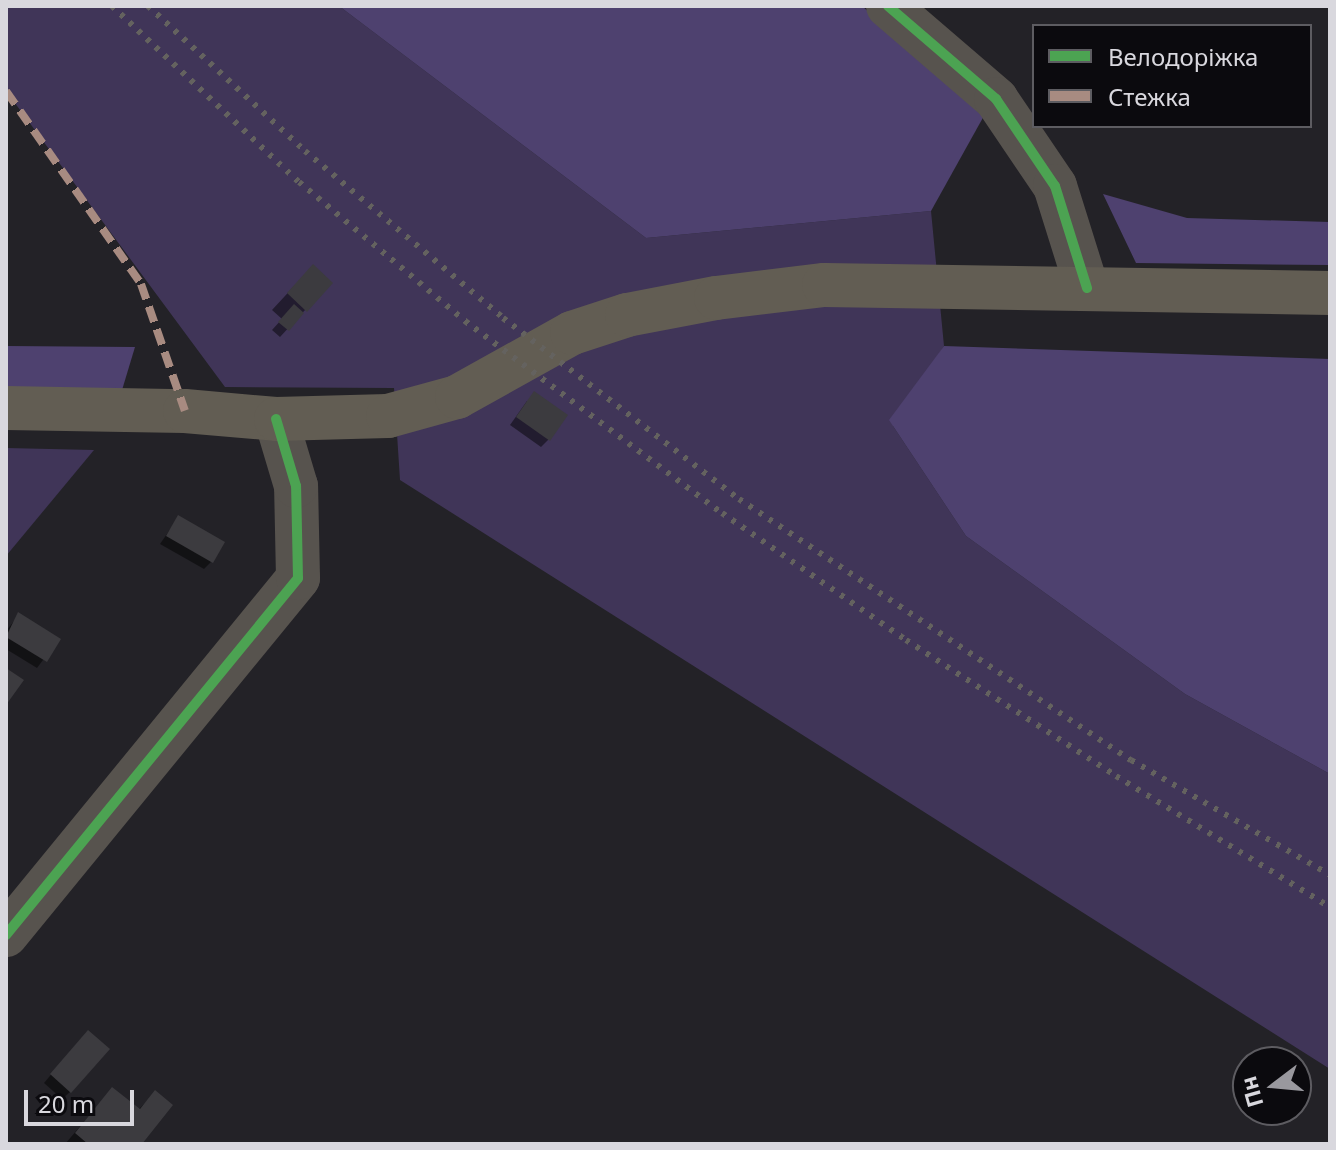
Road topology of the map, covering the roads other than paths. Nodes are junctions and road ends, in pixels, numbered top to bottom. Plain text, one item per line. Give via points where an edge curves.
1 (888, 6) edge
2 (1087, 288) junction
3 (1330, 293) edge
4 (6, 408) edge
5 (276, 419) junction
6 (6, 935) edge

1 - 2 street via 996,99 1055,186
2 - 3 main road
2 - 5 main road via 824,285 716,298 627,315 572,333 497,377 427,407 388,416
4 - 5 main road via 185,411
5 - 6 street via 296,486 298,578

